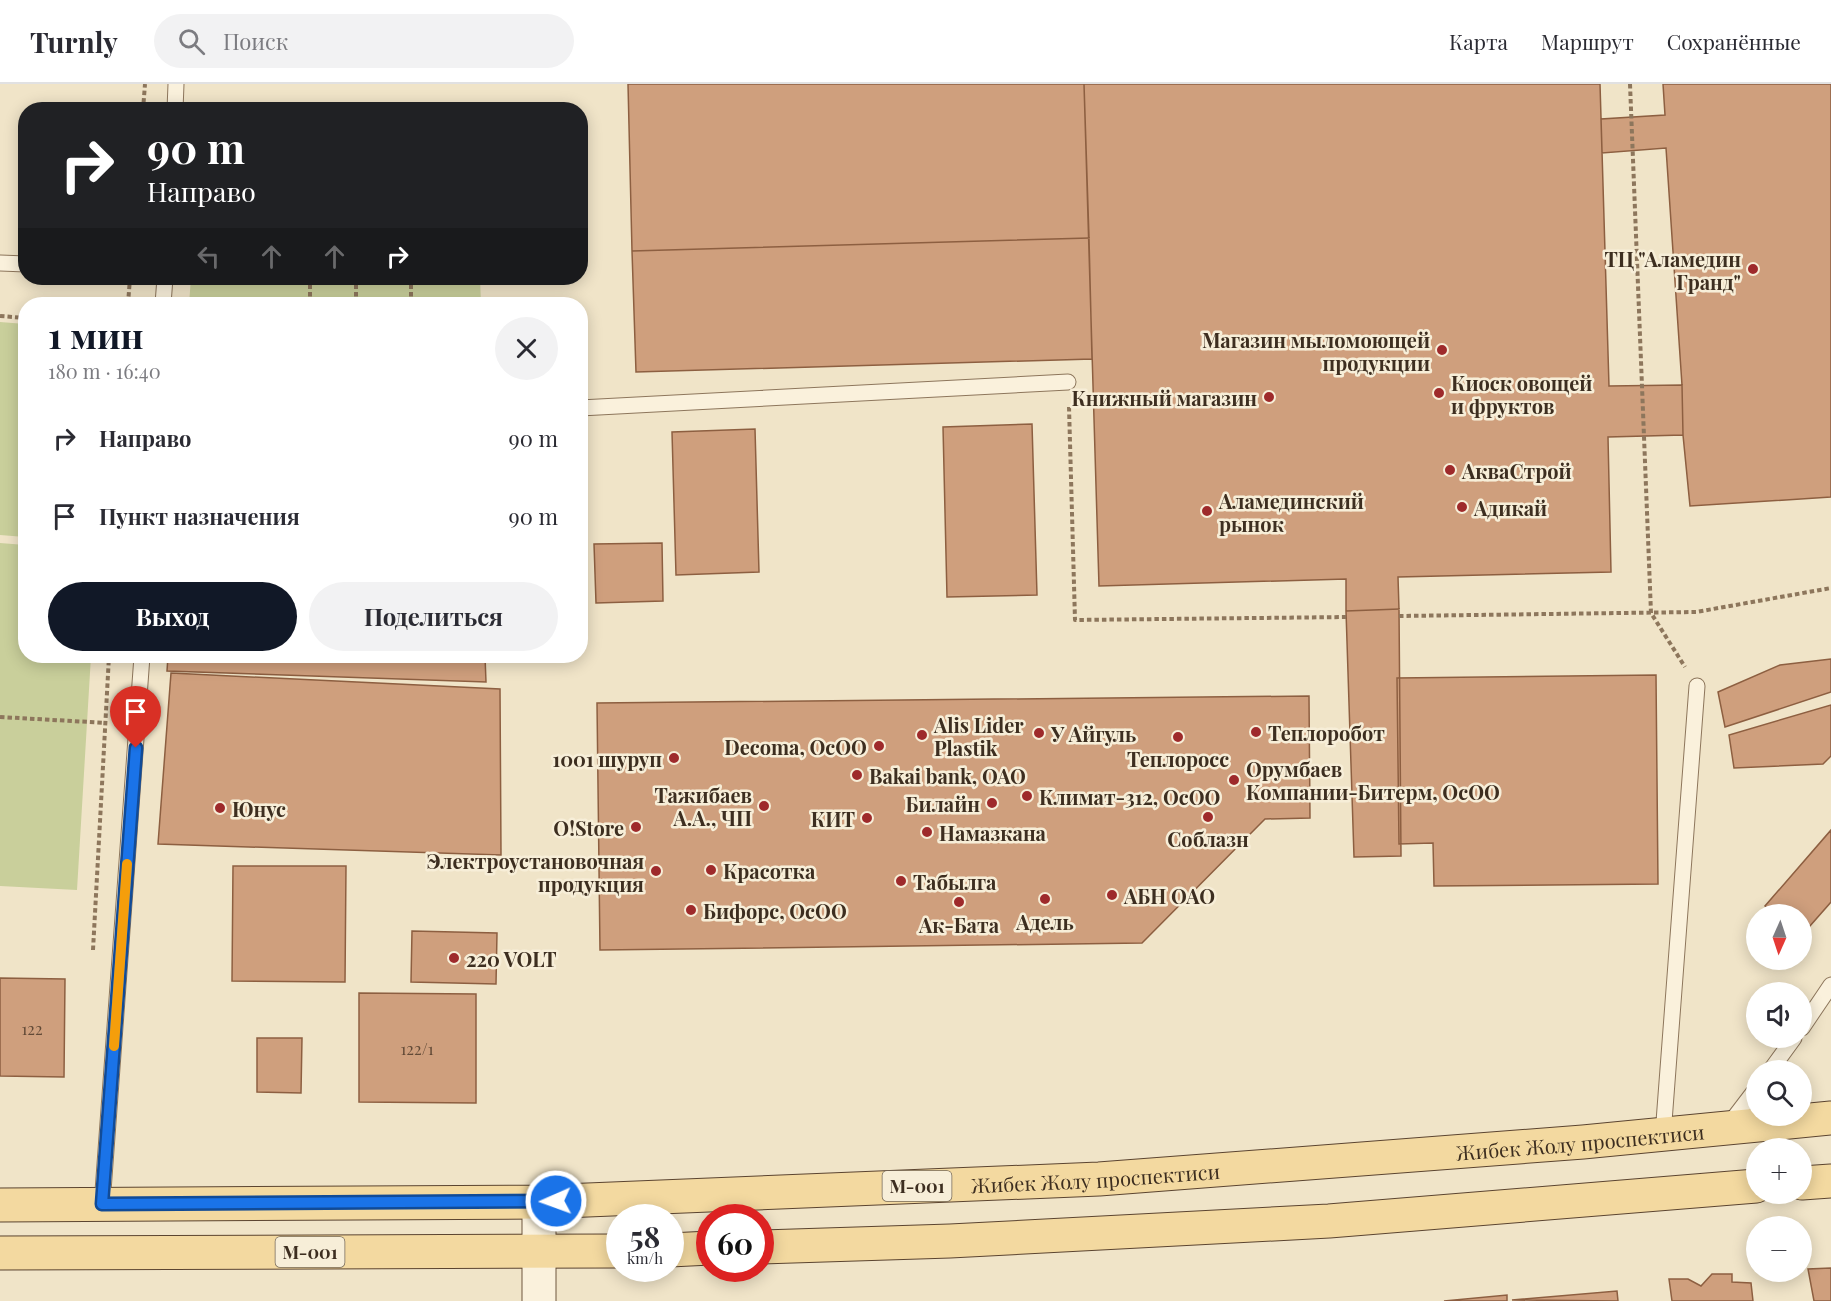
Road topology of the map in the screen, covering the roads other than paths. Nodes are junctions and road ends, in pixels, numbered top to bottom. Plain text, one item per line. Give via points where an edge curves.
1 (177, 84) edge
2 (176, 102) edge
3 (0, 263) edge
4 (18, 264) edge
5 (1068, 382) road end
6 (588, 408) edge
7 (142, 663) edge
8 (1697, 686) road end
9 (1831, 985) edge
10 (1812, 1013) edge
11 (1746, 1102) edge
12 (1831, 1118) edge
13 (1727, 1127) junction
14 (1662, 1135) junction
15 (1831, 1181) edge
16 (1812, 1182) edge
17 (1746, 1187) edge
18 (539, 1202) junction
19 (102, 1204) junction
20 (0, 1205) edge
21 (774, 1247) edge
22 (606, 1251) edge
23 (538, 1252) junction
24 (0, 1253) edge
25 (539, 1301) edge

1 - 2 lane
3 - 4 lane
5 - 6 lane
7 - 19 lane
8 - 14 lane
9 - 10 lane
11 - 13 lane
12 - 13 main road, Жибек Жолу проспектиси / М-001
13 - 14 main road, Жибек Жолу проспектиси / М-001
14 - 18 main road, Жибек Жолу проспектиси / М-001 via 1099,1179
15 - 16 main road
17 - 21 main road via 1329,1221
18 - 19 main road, Жибек Жолу проспектиси / М-001
18 - 23 street
19 - 20 main road, Жибек Жолу проспектиси / М-001
22 - 23 main road, М-001
23 - 24 main road, М-001
23 - 25 street

